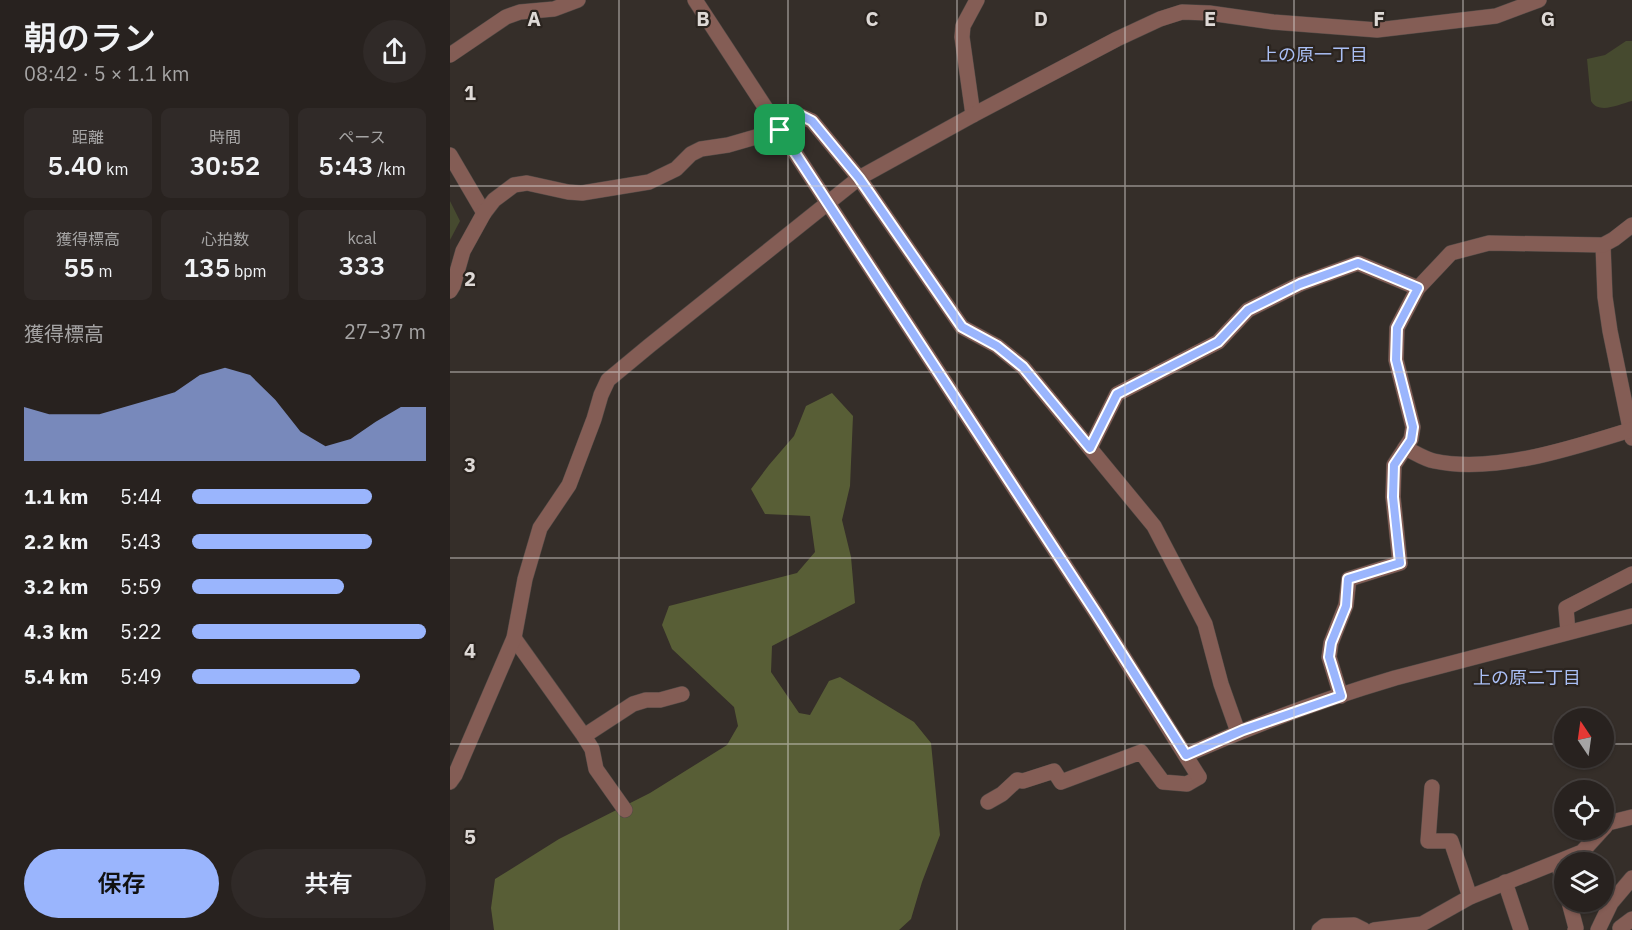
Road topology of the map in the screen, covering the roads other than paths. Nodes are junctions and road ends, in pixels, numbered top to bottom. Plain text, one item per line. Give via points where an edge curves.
1 (578, 0) edge
2 (695, 0) edge
3 (977, 0) edge
4 (1539, 0) edge
5 (450, 55) edge
6 (973, 115) junction
7 (780, 130) junction
8 (450, 155) edge
9 (859, 178) junction
10 (828, 203) junction
11 (483, 213) junction
12 (1632, 225) edge
13 (1603, 245) junction
14 (1418, 288) junction
15 (450, 291) edge
16 (1631, 434) edge
17 (1090, 448) junction
18 (1405, 448) junction
19 (1632, 574) edge
20 (1632, 616) edge
21 (1568, 632) junction
22 (514, 638) junction
23 (682, 694) dead end
24 (1341, 696) junction
25 (1238, 732) junction
26 (584, 736) junction
27 (1186, 755) junction
28 (450, 782) edge
29 (1432, 787) dead end
30 (988, 802) dead end
31 (625, 810) dead end
32 (1632, 817) edge
33 (1614, 822) edge
34 (1593, 840) edge
35 (1582, 852) edge
36 (1554, 864) edge
37 (1632, 878) edge
38 (1505, 882) junction
39 (1470, 897) junction
40 (1572, 912) edge
41 (1319, 930) edge
42 (1364, 930) edge
43 (1374, 930) edge
44 (1521, 930) edge
45 (1575, 930) edge
46 (1598, 930) edge

1 - 5 street via 554,9 506,17
2 - 7 street
3 - 6 street via 963,26 962,37
4 - 6 street via 1496,16 1377,30 1182,12 1117,39
6 - 9 street
7 - 9 street via 798,114 812,121
7 - 10 street
7 - 11 street via 728,146 700,149 676,169 649,182 582,193 520,183 494,200
8 - 11 street
9 - 10 street
9 - 17 street via 962,327 997,346 1023,367
10 - 22 street via 608,380 568,485 540,528
10 - 27 street
11 - 15 street via 463,251
12 - 13 street
13 - 14 street via 1489,243 1451,253
13 - 16 street via 1607,308
14 - 17 street via 1358,263 1300,284 1248,310 1218,342 1117,394
14 - 18 street via 1397,328 1396,360 1413,427
16 - 18 street via 1496,463 1432,461
17 - 25 street via 1154,526 1205,624
18 - 24 street via 1394,465 1400,563 1348,579 1346,606 1329,657
19 - 21 street via 1566,609
20 - 21 street
21 - 24 street
22 - 26 street
22 - 28 street
23 - 26 street via 633,704
24 - 25 street
25 - 27 street
26 - 31 street via 592,749 596,769
27 - 30 street via 1199,777 1187,784 1162,782 1141,752 1061,782 1054,771 1017,780
29 - 39 street via 1428,841 1451,841
32 - 33 street
34 - 35 street
36 - 38 street
37 - 46 street via 1611,903
38 - 39 street
38 - 44 street
39 - 43 street via 1422,924
40 - 45 street
41 - 42 street via 1324,926

